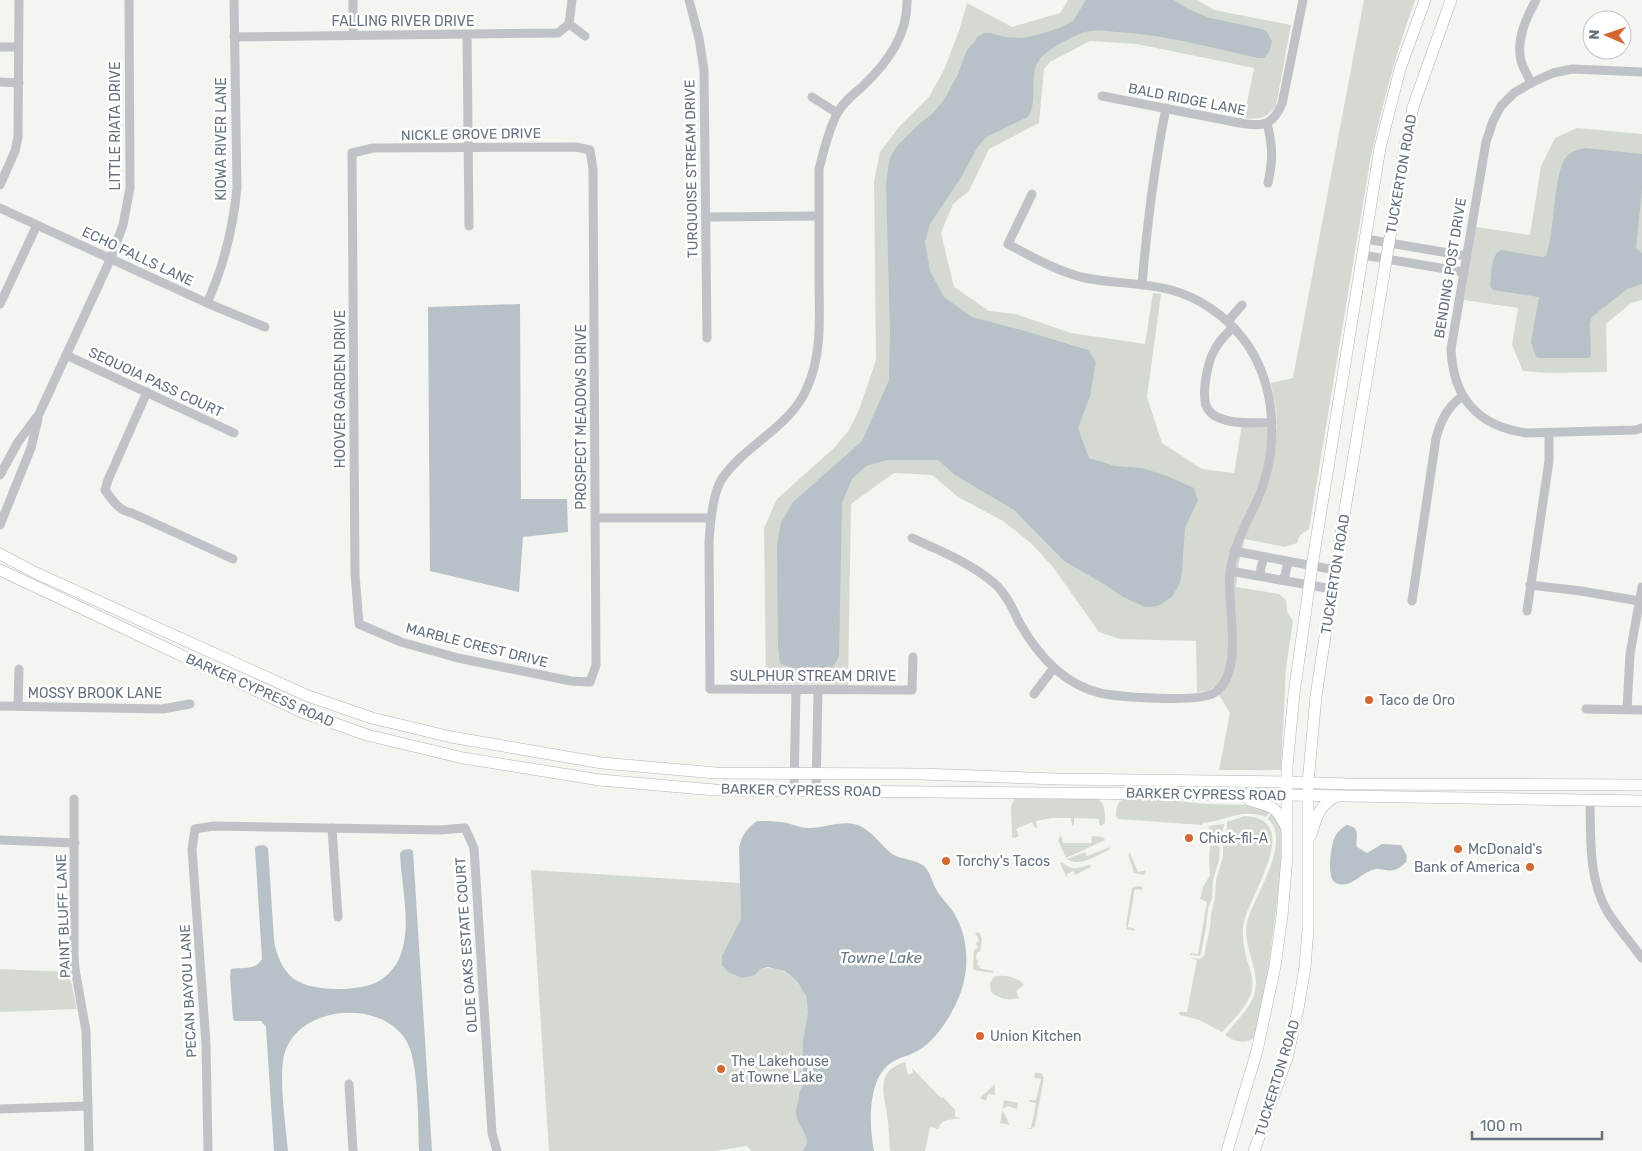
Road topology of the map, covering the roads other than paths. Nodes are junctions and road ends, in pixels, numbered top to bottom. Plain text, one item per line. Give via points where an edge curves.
1 (19, 0) edge
2 (129, 0) edge
3 (234, 0) edge
4 (353, 0) edge
5 (572, 0) edge
6 (689, 0) edge
7 (907, 0) edge
8 (1303, 0) edge
9 (1425, 0) edge
10 (1451, 0) edge
11 (1536, 0) edge
12 (569, 24) junction
13 (353, 35) junction
14 (467, 35) junction
15 (585, 36) dead end
16 (234, 37) junction
17 (0, 47) edge
18 (18, 47) junction
19 (1642, 72) edge
20 (0, 82) edge
21 (1531, 83) junction
22 (19, 84) junction
23 (812, 96) dead end
24 (1102, 96) dead end
25 (1166, 108) junction
26 (837, 113) junction
27 (1267, 123) junction
28 (468, 148) junction
29 (590, 150) joint
30 (352, 153) joint
31 (1268, 184) dead end
32 (0, 185) edge
33 (1032, 194) dead end
34 (0, 208) edge
35 (819, 216) junction
36 (706, 217) junction
37 (37, 225) junction
38 (469, 226) dead end
39 (1366, 239) junction
40 (1389, 243) junction
41 (1416, 247) junction
42 (1433, 250) junction
43 (1363, 255) junction
44 (1466, 256) junction
45 (111, 258) junction
46 (1386, 259) junction
47 (1413, 263) junction
48 (1431, 266) junction
49 (1464, 272) junction
50 (1142, 286) junction
51 (207, 303) junction
52 (0, 304) edge
53 (1242, 305) dead end
54 (1231, 324) junction
55 (266, 327) dead end
56 (707, 338) dead end
57 (66, 356) junction
58 (147, 392) junction
59 (1462, 396) junction
60 (39, 414) junction
61 (1272, 423) junction
62 (1642, 428) edge
63 (234, 433) dead end
64 (1549, 433) junction
65 (0, 475) edge
66 (596, 518) junction
67 (710, 518) junction
68 (0, 525) edge
69 (912, 538) dead end
70 (1234, 551) junction
71 (0, 554) edge
72 (1264, 557) junction
73 (233, 559) dead end
74 (1288, 562) junction
75 (1312, 566) junction
76 (0, 570) edge
77 (1334, 570) junction
78 (1230, 571) junction
79 (1260, 576) junction
80 (1284, 580) junction
81 (1309, 585) junction
82 (1530, 586) junction
83 (1642, 587) edge
84 (1332, 589) junction
85 (1412, 601) dead end
86 (1639, 601) junction
87 (1527, 611) dead end
88 (359, 624) joint
89 (219, 655) junction
90 (913, 657) dead end
91 (18, 669) dead end
92 (1053, 669) junction
93 (212, 671) junction
94 (590, 682) joint
95 (796, 689) junction
96 (818, 690) junction
97 (1034, 694) dead end
98 (190, 704) dead end
99 (0, 706) edge
100 (18, 706) junction
101 (1586, 709) dead end
102 (1627, 709) junction
103 (1642, 710) edge
104 (451, 737) junction
105 (446, 753) junction
106 (794, 773) junction
107 (816, 773) junction
108 (1081, 780) junction
109 (1287, 782) junction
110 (1308, 782) junction
111 (1642, 786) edge
112 (794, 790) junction
113 (816, 791) junction
114 (1006, 792) junction
115 (1225, 794) junction
116 (1287, 795) junction
117 (1308, 796) junction
118 (1338, 796) junction
119 (74, 799) dead end
120 (1590, 800) junction
121 (1642, 801) edge
122 (332, 828) junction
123 (195, 829) joint
124 (1288, 831) junction
125 (0, 840) edge
126 (74, 843) junction
127 (1308, 843) junction
128 (338, 917) dead end
129 (1642, 958) edge
130 (349, 1084) dead end
131 (88, 1106) junction
132 (0, 1109) edge
133 (89, 1151) edge
134 (208, 1151) edge
135 (353, 1151) edge
136 (497, 1151) edge
137 (1227, 1151) edge
138 (1254, 1151) edge

1 - 18 street
2 - 45 street, LITTLE RIATA DRIVE via 130,188 123,225
3 - 16 street, KIOWA RIVER LANE
4 - 13 street
5 - 12 street
6 - 36 street, TURQUOISE STREAM DRIVE via 704,70
7 - 26 street via 905,23 885,63
8 - 27 street via 1282,104 1276,117
9 - 39 main road, TUCKERTON ROAD via 1400,69 1380,148
10 - 40 main road, TUCKERTON ROAD via 1413,107
11 - 21 street via 1523,28 1520,45 1522,61
12 - 14 street, FALLING RIVER DRIVE via 558,33
12 - 15 street
13 - 14 street, FALLING RIVER DRIVE
13 - 16 street, FALLING RIVER DRIVE
14 - 28 street
16 - 51 street, KIOWA RIVER LANE via 237,188 226,253
17 - 18 street
18 - 22 street
19 - 21 street, BENDING POST DRIVE via 1572,69
20 - 22 street
21 - 44 street, BENDING POST DRIVE via 1514,92 1493,121 1486,142
22 - 32 street via 18,136
23 - 26 street
24 - 25 street, BALD RIDGE LANE
25 - 27 street, BALD RIDGE LANE via 1240,124 1255,126
25 - 50 street via 1149,204
26 - 35 street via 825,142 819,169
27 - 31 street via 1272,164
28 - 29 street, NICKLE GROVE DRIVE via 576,147
28 - 30 street, NICKLE GROVE DRIVE via 373,148
28 - 38 street
29 - 66 street, PROSPECT MEADOWS DRIVE via 593,169
30 - 88 street, HOOVER GARDEN DRIVE via 355,574
33 - 50 street via 1008,244 1080,276
34 - 37 street, ECHO FALLS LANE
35 - 36 street
35 - 67 street via 819,338 815,368 794,411 723,476
36 - 56 street, TURQUOISE STREAM DRIVE
37 - 45 street, ECHO FALLS LANE
37 - 52 street
39 - 40 street
39 - 43 main road, TUCKERTON ROAD
40 - 41 street
40 - 46 main road, TUCKERTON ROAD
41 - 42 street
41 - 47 street
42 - 44 street
42 - 48 street via 1436,259
43 - 46 street
43 - 75 main road, TUCKERTON ROAD
44 - 49 street, BENDING POST DRIVE
45 - 51 street, ECHO FALLS LANE
45 - 57 street, LITTLE RIATA DRIVE
46 - 47 street
46 - 77 main road, TUCKERTON ROAD
47 - 48 street
48 - 49 street
49 - 59 street, BENDING POST DRIVE via 1451,349 1452,366
50 - 54 street via 1171,290 1189,297
51 - 55 street, ECHO FALLS LANE
53 - 54 street
54 - 61 street via 1250,348 1263,376
54 - 61 street via 1210,361 1204,399 1208,409 1230,421
57 - 58 street, SEQUOIA PASS COURT
57 - 60 street, LITTLE RIATA DRIVE
58 - 63 street, SEQUOIA PASS COURT
58 - 73 street via 106,490 123,511 132,512
59 - 64 street, BENDING POST DRIVE via 1495,425 1512,431
59 - 85 street via 1450,405 1441,419 1436,438
60 - 65 street, LITTLE RIATA DRIVE via 18,442
60 - 68 street, LITTLE RIATA DRIVE via 31,448
61 - 70 street via 1263,483
62 - 64 street, BENDING POST DRIVE
64 - 82 street via 1549,461
66 - 67 street
66 - 94 street, PROSPECT MEADOWS DRIVE via 596,664
67 - 95 street, SULPHUR STREAM DRIVE via 710,689
69 - 92 street via 962,561 996,585 1007,598 1030,640
70 - 72 street
70 - 78 street
71 - 89 main road, BARKER CYPRESS ROAD
72 - 74 street
72 - 79 street
74 - 75 street
74 - 80 street
75 - 77 street
75 - 81 main road, TUCKERTON ROAD
76 - 93 main road, BARKER CYPRESS ROAD
77 - 84 main road, TUCKERTON ROAD
78 - 79 street
78 - 92 street via 1233,643 1228,670 1214,693 1202,697 1120,696 1096,692
79 - 80 street
80 - 81 street
81 - 84 street
81 - 109 main road, TUCKERTON ROAD via 1294,694
82 - 86 street
82 - 87 street
83 - 86 street
84 - 110 main road, TUCKERTON ROAD via 1316,696
86 - 102 street via 1630,654
88 - 94 street, MARBLE CREST DRIVE via 401,642 458,658
89 - 93 main road
89 - 104 main road, BARKER CYPRESS ROAD via 308,696 372,718
90 - 96 street, SULPHUR STREAM DRIVE via 912,690
91 - 100 street
92 - 97 street
93 - 105 main road, BARKER CYPRESS ROAD via 321,719 367,735
95 - 96 street, SULPHUR STREAM DRIVE
95 - 106 street
96 - 107 street
98 - 100 street, MOSSY BROOK LANE via 162,709
99 - 100 street, MOSSY BROOK LANE
101 - 102 street
102 - 103 street
104 - 105 main road
104 - 106 main road, BARKER CYPRESS ROAD via 602,763 716,772
105 - 112 main road, BARKER CYPRESS ROAD via 600,780 715,790
106 - 107 main road, BARKER CYPRESS ROAD
106 - 112 street
107 - 108 main road, BARKER CYPRESS ROAD
107 - 113 street
108 - 109 main road, BARKER CYPRESS ROAD
108 - 114 main road via 1050,785 1008,785
109 - 110 main road, BARKER CYPRESS ROAD
109 - 116 main road, TUCKERTON ROAD
110 - 111 main road, BARKER CYPRESS ROAD
110 - 117 main road, TUCKERTON ROAD
111 - 120 main road via 1617,793 1601,793
112 - 113 main road, BARKER CYPRESS ROAD
113 - 114 main road, BARKER CYPRESS ROAD
114 - 115 main road, BARKER CYPRESS ROAD
115 - 116 main road, BARKER CYPRESS ROAD
115 - 124 main road via 1269,805
116 - 117 main road, BARKER CYPRESS ROAD
116 - 124 main road, TUCKERTON ROAD
117 - 118 main road, BARKER CYPRESS ROAD
117 - 127 main road, TUCKERTON ROAD
118 - 120 main road, BARKER CYPRESS ROAD
118 - 127 main road via 1322,807
119 - 126 street, PAINT BLUFF LANE
120 - 121 main road, BARKER CYPRESS ROAD
120 - 129 street via 1591,854 1597,888 1607,911
122 - 123 street, OLDE OAKS ESTATE COURT via 214,826
122 - 128 street
122 - 136 street, OLDE OAKS ESTATE COURT via 465,828 474,848 492,1133
123 - 134 street, PECAN BAYOU LANE via 192,849 206,1044
124 - 137 main road, TUCKERTON ROAD via 1282,916 1273,976 1257,1052
125 - 126 street
126 - 131 street, PAINT BLUFF LANE via 75,969 86,1031
127 - 138 main road, TUCKERTON ROAD via 1308,929 1298,1010 1284,1066
130 - 135 street
131 - 132 street
131 - 133 street, PAINT BLUFF LANE

